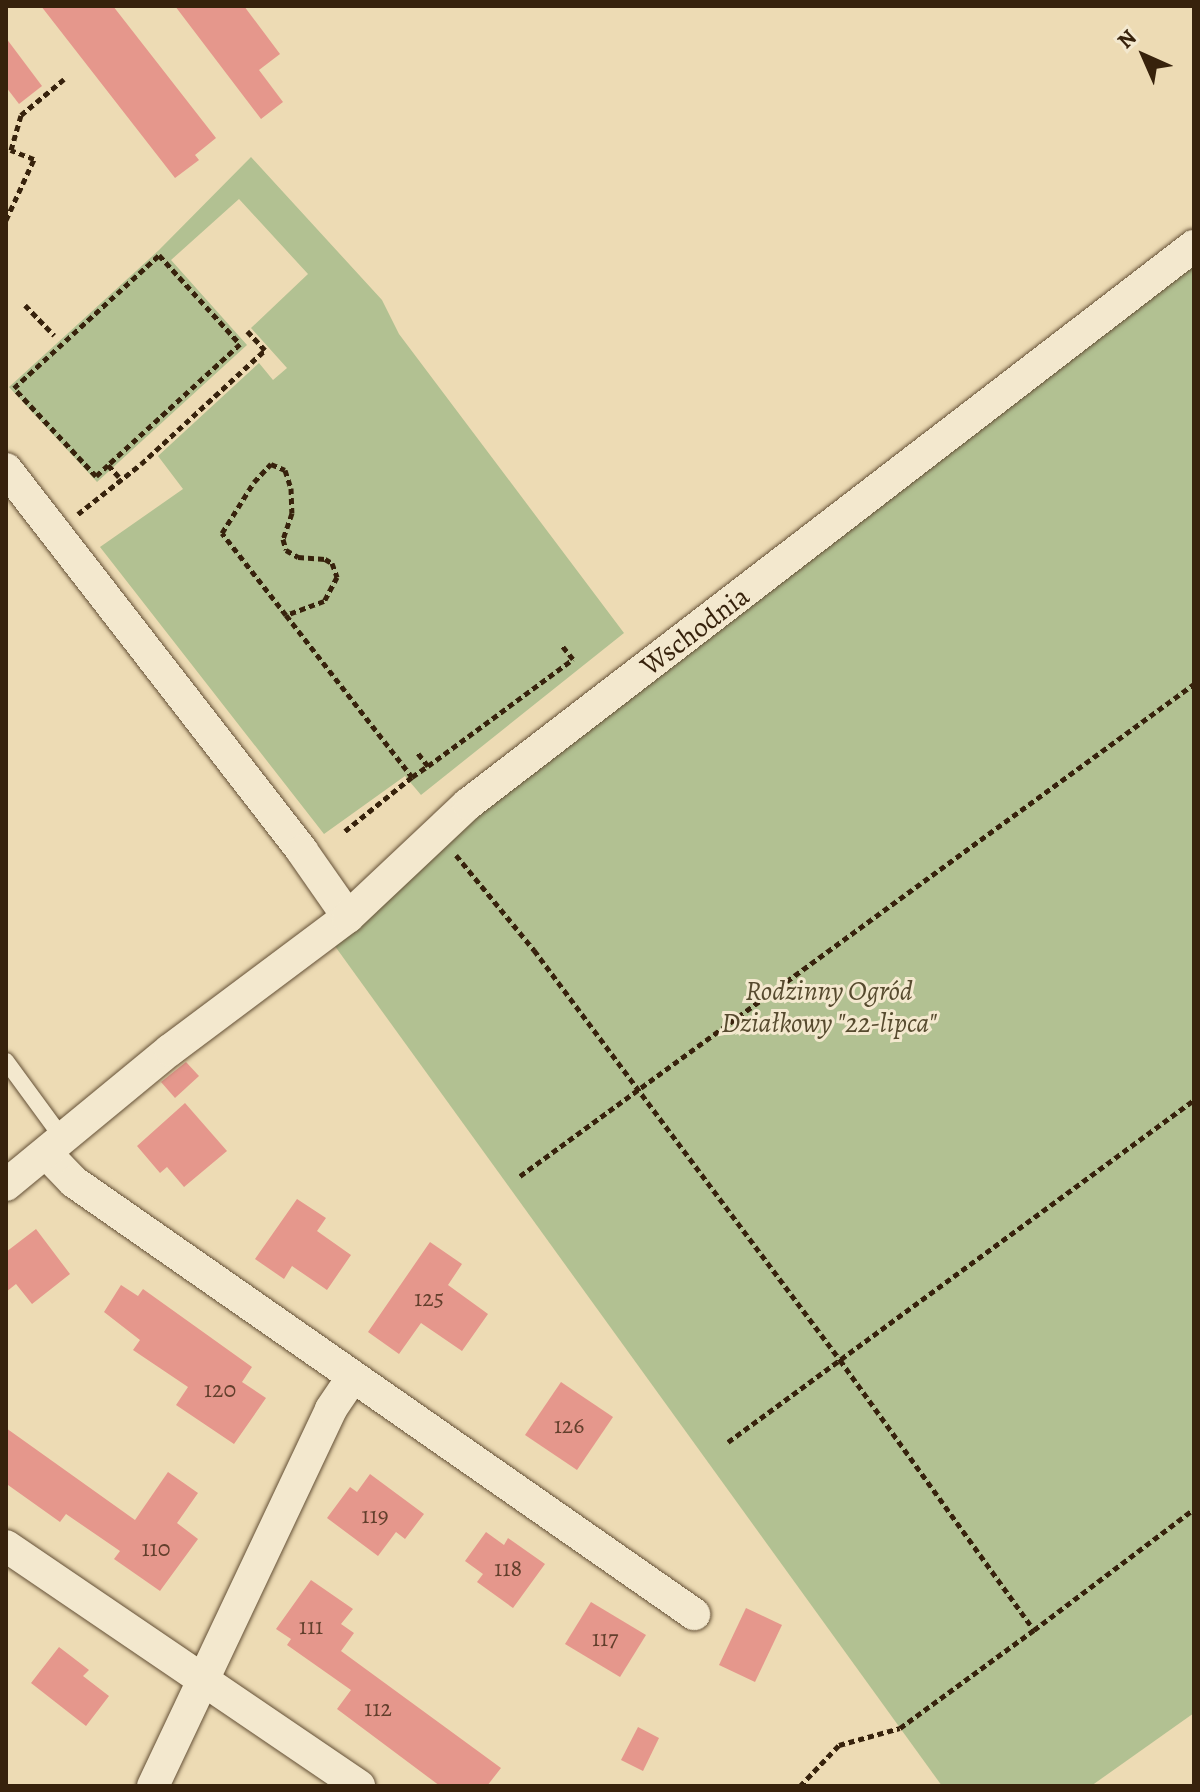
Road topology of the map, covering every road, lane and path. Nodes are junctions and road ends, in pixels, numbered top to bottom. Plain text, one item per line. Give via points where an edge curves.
1 (64, 79) dead end
2 (9, 149) edge
3 (6, 220) edge
4 (1194, 246) edge
5 (25, 305) dead end
6 (247, 331) dead end
7 (54, 335) dead end
8 (108, 465) junction
9 (6, 469) edge
10 (119, 477) junction
11 (80, 512) dead end
12 (286, 615) junction
13 (561, 644) dead end
14 (1194, 684) edge
15 (417, 752) dead end
16 (428, 766) junction
17 (412, 777) junction
18 (345, 831) dead end
19 (436, 834) junction
20 (348, 917) junction
21 (6, 1061) edge
22 (636, 1090) junction
23 (1194, 1100) edge
24 (54, 1146) junction
25 (520, 1176) dead end
26 (6, 1185) edge
27 (840, 1360) junction
28 (352, 1378) junction
29 (728, 1442) dead end
30 (1194, 1509) edge
31 (6, 1546) edge
32 (694, 1614) dead end
33 (1034, 1630) junction
34 (202, 1681) junction
35 (153, 1786) edge
36 (359, 1786) edge
37 (800, 1786) edge

1 - 2 path via 21,115
2 - 3 path via 34,159
4 - 19 street, Wschodnia
5 - 7 path
6 - 10 path via 265,350 141,464
8 - 8 path via 240,344 159,255 14,388 96,476
8 - 10 path
9 - 20 street
10 - 11 path
12 - 12 path via 220,533 271,464 279,465 291,488 286,550 298,557 325,559 337,577 324,601
12 - 17 path
13 - 16 path via 573,659
14 - 22 path
15 - 16 path
16 - 17 path
17 - 18 path
19 - 20 street, Wschodnia
19 - 22 path via 534,950
20 - 24 street, Wschodnia via 170,1050
21 - 24 lane
22 - 25 path
22 - 27 path
23 - 27 path
24 - 26 street, Wschodnia
24 - 28 street via 74,1182
27 - 29 path
27 - 33 path
28 - 32 street
28 - 34 street via 331,1409
30 - 33 path
31 - 34 street
33 - 37 path via 900,1728 839,1745
34 - 35 street
34 - 36 street

